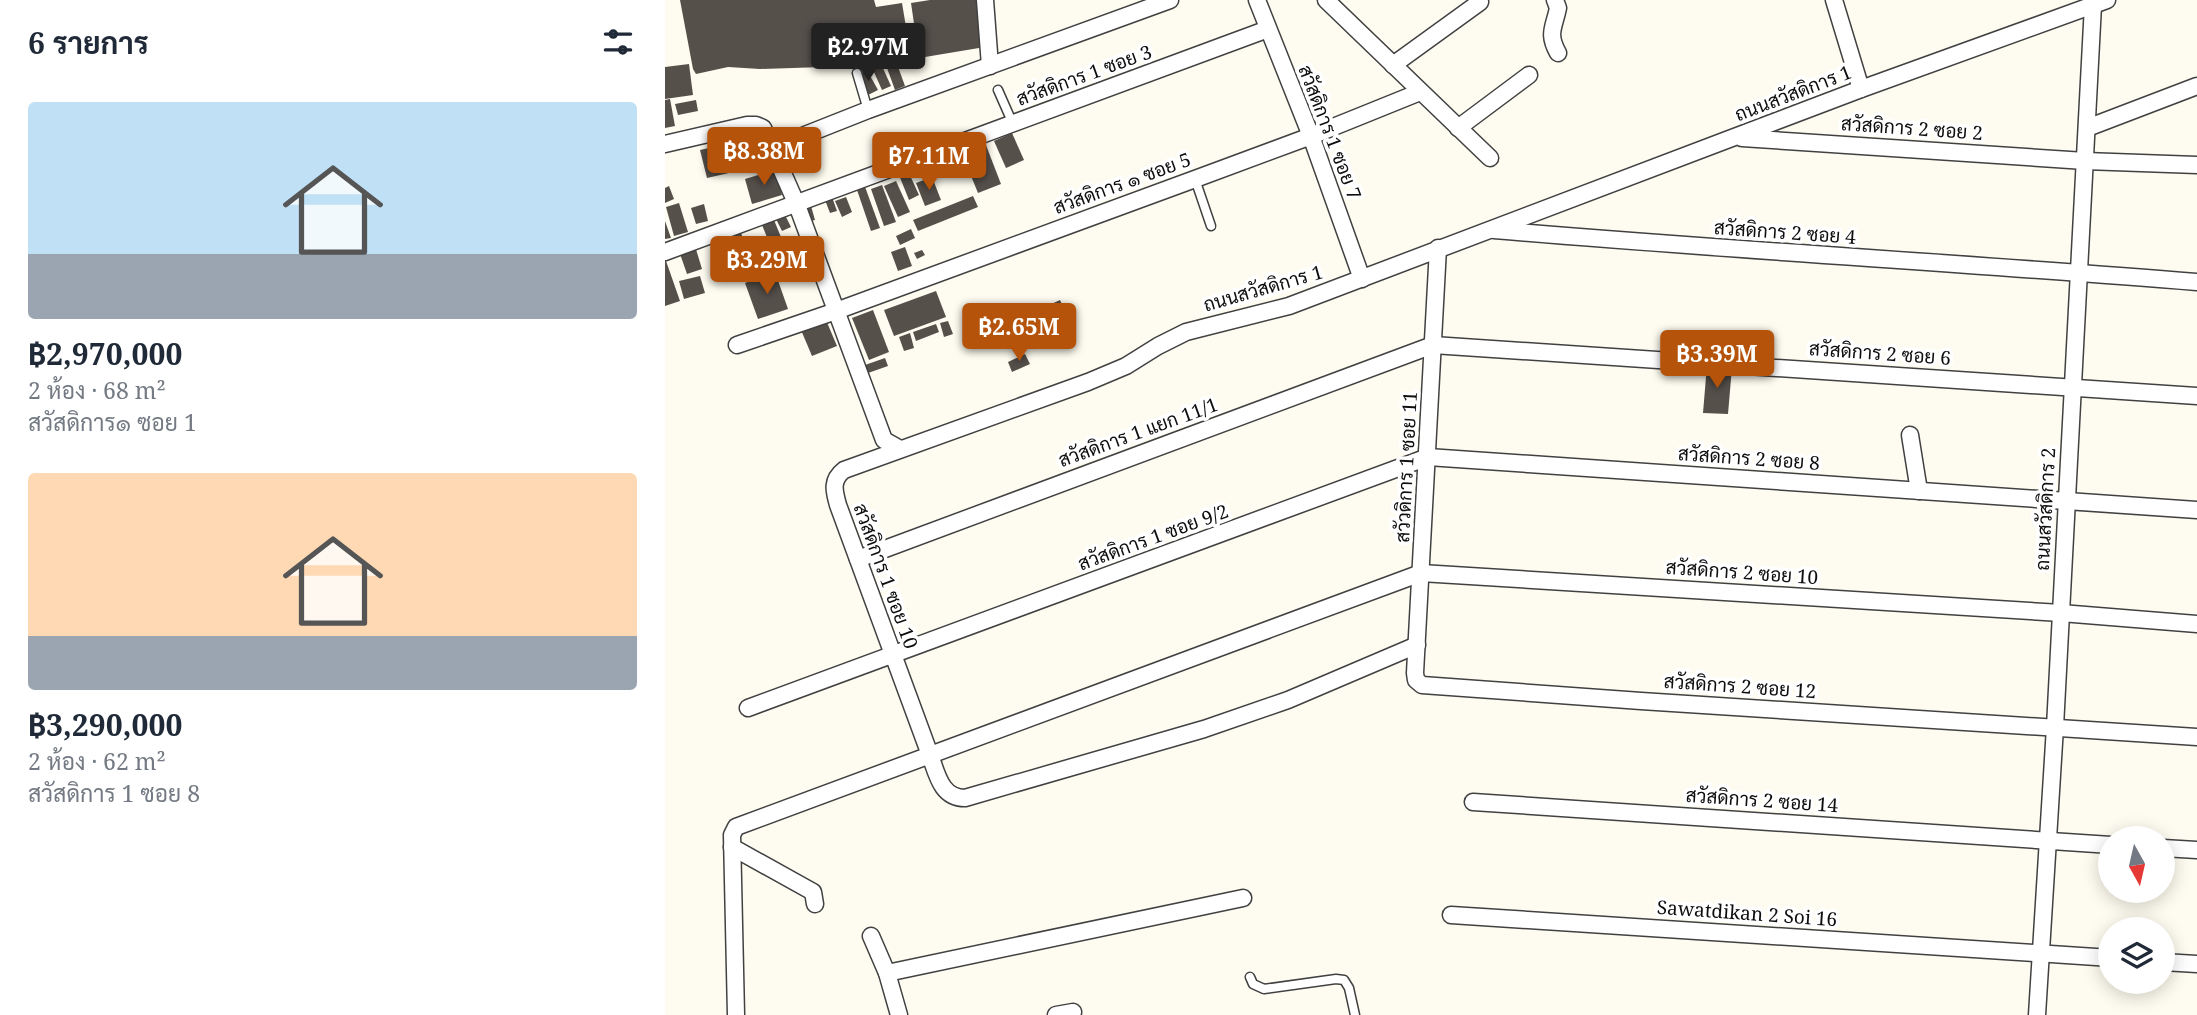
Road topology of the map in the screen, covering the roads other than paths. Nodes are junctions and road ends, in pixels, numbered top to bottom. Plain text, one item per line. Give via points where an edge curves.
1 (985, 0) edge
2 (1170, 0) edge
3 (1257, 0) edge
4 (1555, 0) edge
5 (1835, 0) edge
6 (1329, 1) edge
7 (1480, 2) dead end
8 (2100, 3) edge
9 (1268, 29) junction
10 (1558, 53) dead end
11 (1393, 65) junction
12 (990, 66) junction
13 (857, 73) dead end
14 (1529, 75) dead end
15 (2197, 86) edge
16 (1861, 89) junction
17 (998, 90) dead end
18 (1420, 92) junction
19 (868, 110) junction
20 (1013, 124) junction
21 (1458, 128) junction
22 (2087, 128) junction
23 (1311, 136) junction
24 (1736, 137) junction
25 (665, 144) edge
26 (772, 148) junction
27 (1490, 158) dead end
28 (2085, 161) junction
29 (2197, 166) edge
30 (1195, 179) junction
31 (797, 205) junction
32 (1211, 226) dead end
33 (1488, 229) junction
34 (1439, 248) junction
35 (665, 252) edge
36 (2079, 272) junction
37 (1362, 279) junction
38 (2197, 282) edge
39 (836, 311) junction
40 (737, 345) dead end
41 (1433, 345) junction
42 (2072, 387) junction
43 (2197, 396) edge
44 (1910, 435) dead end
45 (900, 449) junction
46 (1428, 457) junction
47 (1919, 491) junction
48 (2066, 500) junction
49 (2197, 510) edge
50 (858, 559) junction
51 (1421, 573) junction
52 (2061, 613) junction
53 (2197, 624) edge
54 (1417, 645) junction
55 (893, 656) junction
56 (1422, 685) joint
57 (748, 708) dead end
58 (2055, 727) junction
59 (2197, 737) edge
60 (930, 755) junction
61 (1473, 802) dead end
62 (2047, 841) junction
63 (2098, 844) edge
64 (732, 847) junction
65 (2175, 849) edge
66 (2197, 850) edge
67 (1243, 898) dead end
68 (815, 904) dead end
69 (1451, 915) dead end
70 (871, 936) dead end
71 (2041, 954) junction
72 (2098, 957) edge
73 (2175, 963) edge
74 (2197, 964) edge
75 (887, 973) junction
76 (1250, 977) dead end
77 (1073, 1012) dead end
78 (736, 1015) edge
79 (899, 1015) edge
80 (1056, 1015) edge
81 (1355, 1015) edge
82 (2037, 1015) edge

1 - 12 street
2 - 12 street
3 - 9 street, สวัสดิการ 1 ซอย 7
4 - 10 street via 1558,8 1552,39
5 - 16 street
6 - 11 street
7 - 11 street
8 - 16 street, ถนนสวัสดิการ 1
8 - 22 street, ถนนสวัสดิการ 2
9 - 20 street, สวัสดิการ 1 ซอย 3
9 - 23 street, สวัสดิการ 1 ซอย 7
11 - 18 street
12 - 19 street
13 - 19 lane
14 - 21 street
15 - 22 street
16 - 24 street, ถนนสวัสดิการ 1
17 - 20 lane
18 - 21 street
18 - 23 street, สวัสดิการ ๑ ซอย 5
19 - 26 street
20 - 31 street, สวัสดิการ 1 ซอย 3
21 - 27 street
22 - 28 street, ถนนสวัสดิการ 2
23 - 30 street, สวัสดิการ ๑ ซอย 5
23 - 37 street, สวัสดิการ 1 ซอย 7
24 - 28 street, สวัสดิการ 2 ซอย 2
24 - 33 street, ถนนสวัสดิการ 1
25 - 26 street via 756,125 763,128
26 - 31 street
28 - 29 street, สวัสดิการ 2 ซอย 2
28 - 36 street, ถนนสวัสดิการ 2
30 - 32 lane
30 - 39 street, สวัสดิการ ๑ ซอย 5
31 - 35 street, สวัสดิการ 1 ซอย 3
31 - 39 street
33 - 34 street, ถนนสวัสดิการ 1
33 - 36 street, สวัสดิการ 2 ซอย 4
34 - 37 street, ถนนสวัสดิการ 1
34 - 41 street, สวัวดิการ 1 ซอย 11
36 - 38 street, สวัสดิการ 2 ซอย 4
36 - 42 street, ถนนสวัสดิการ 2
37 - 45 street, ถนนสวัสดิการ 1 via 1289,306 1186,332 1088,382
39 - 40 street, สวัสดิการ ๑ ซอย 5
39 - 45 street via 884,440
41 - 42 street, สวัสดิการ 2 ซอย 6
41 - 46 street, สวัวดิการ 1 ซอย 11
41 - 50 street, สวัสดิการ 1 แยก 11/1
42 - 43 street, สวัสดิการ 2 ซอย 6
42 - 48 street, ถนนสวัสดิการ 2
44 - 47 street
45 - 50 street, สวัสดิการ 1 ซอย 10 via 844,470 834,481
46 - 47 street, สวัสดิการ 2 ซอย 8
46 - 51 street, สวัวดิการ 1 ซอย 11
46 - 55 street, สวัสดิการ 1 ซอย 9/2
47 - 48 street, สวัสดิการ 2 ซอย 8
48 - 49 street, สวัสดิการ 2 ซอย 8
48 - 52 street, ถนนสวัสดิการ 2
50 - 55 street, สวัสดิการ 1 ซอย 10
51 - 52 street, สวัสดิการ 2 ซอย 10
51 - 54 street, สวัวดิการ 1 ซอย 11
51 - 60 street
52 - 53 street, สวัสดิการ 2 ซอย 10
52 - 58 street, ถนนสวัสดิการ 2
54 - 56 street, สวัวดิการ 1 ซอย 11 via 1416,680
54 - 60 street, สวัสดิการ 1 ซอย 10 via 1288,700 1204,729 965,798 949,795
55 - 57 street, สวัสดิการ 1 ซอย 9/2
55 - 60 street, สวัสดิการ 1 ซอย 10
56 - 58 street, สวัสดิการ 2 ซอย 12
58 - 59 street, สวัสดิการ 2 ซอย 12
58 - 62 street, ถนนสวัสดิการ 2
60 - 64 street via 743,823 731,835
61 - 62 street, สวัสดิการ 2 ซอย 14
62 - 63 street, สวัสดิการ 2 ซอย 14
62 - 71 street, ถนนสวัสดิการ 2
64 - 68 street via 813,892
64 - 78 street
65 - 66 street
67 - 75 street
69 - 71 street, Sawatdikan 2 Soi 16
70 - 75 street
71 - 72 street, Sawatdikan 2 Soi 16
71 - 82 street, ถนนสวัสดิการ 2
73 - 74 street
75 - 79 street
76 - 81 lane via 1264,989 1343,980
77 - 80 street

